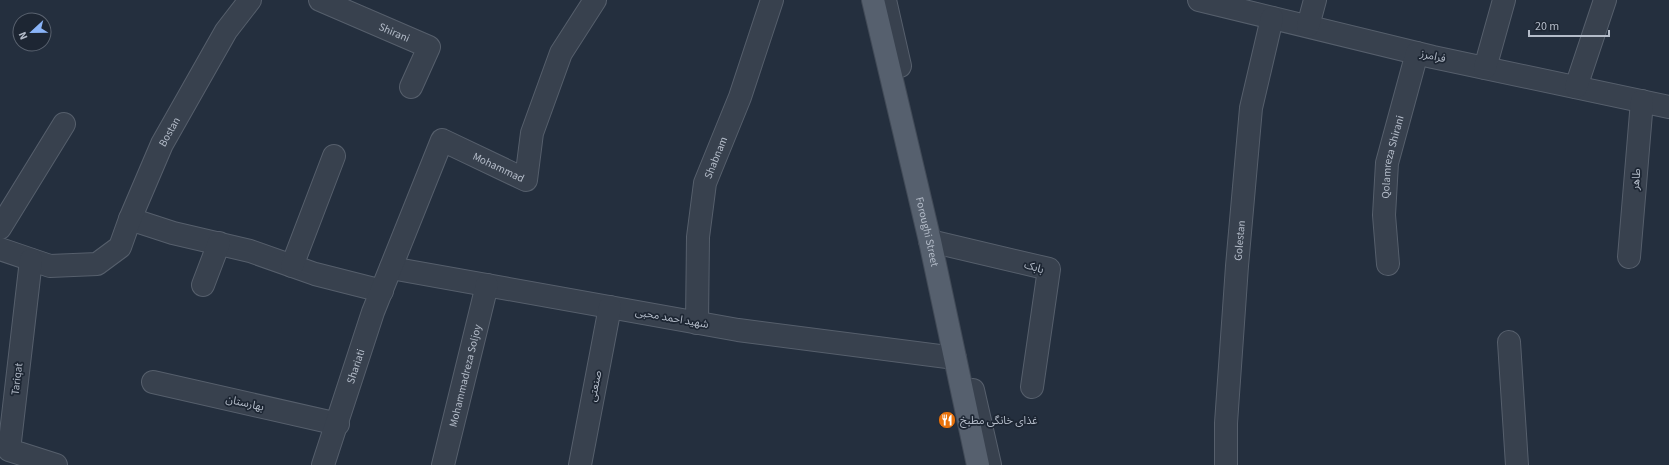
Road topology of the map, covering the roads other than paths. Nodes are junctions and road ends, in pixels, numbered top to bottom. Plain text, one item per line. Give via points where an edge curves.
1 (250, 0) edge
2 (320, 0) edge
3 (595, 0) edge
4 (772, 0) edge
5 (873, 0) edge
6 (885, 0) edge
7 (1199, 0) edge
8 (1315, 0) edge
9 (1504, 0) edge
10 (1605, 0) edge
11 (1228, 3) edge
12 (1272, 18) junction
13 (1308, 26) junction
14 (1417, 53) junction
15 (1485, 68) junction
16 (411, 86) dead end
17 (1576, 87) junction
18 (1642, 101) junction
19 (1669, 107) edge
20 (64, 124) dead end
21 (334, 156) dead end
22 (130, 219) junction
23 (0, 228) edge
24 (930, 241) junction
25 (219, 243) junction
26 (0, 249) edge
27 (1629, 257) dead end
28 (31, 260) junction
29 (1388, 264) dead end
30 (292, 266) junction
31 (391, 268) junction
32 (203, 285) dead end
33 (486, 285) junction
34 (382, 290) junction
35 (610, 307) junction
36 (697, 322) junction
37 (1510, 342) dead end
38 (955, 358) junction
39 (153, 382) dead end
40 (1032, 387) dead end
41 (338, 424) junction
42 (56, 465) edge
43 (323, 465) edge
44 (443, 465) edge
45 (580, 465) edge
46 (978, 465) edge
47 (990, 465) edge
48 (1226, 465) edge
49 (1517, 465) edge

1 - 22 street, Bostan via 226,32 162,144
2 - 16 street, Shirani via 429,47
3 - 31 street, Mohammad via 561,53 532,134 526,180 442,140
4 - 36 street, Shabnam via 740,97 705,183 698,237
5 - 24 main road, Foroughi Street
6 - 47 street
7 - 11 street, فرامرز
8 - 13 street
9 - 15 street
10 - 17 street
11 - 12 street, فرامرز
12 - 13 street, فرامرز
12 - 48 street, Golestan via 1251,108 1226,423
13 - 14 street, فرامرز
14 - 15 street, فرامرز
14 - 29 street, Qolamreza Shirani via 1387,164 1384,215
15 - 17 street, فرامرز
17 - 18 street, فرامرز
18 - 19 street, فرامرز
18 - 27 street, طاهر
20 - 23 street
21 - 30 street
22 - 25 street via 173,233
22 - 28 street, Bostan via 120,247 97,264 50,266
24 - 38 main road, Foroughi Street
24 - 40 street, بابک via 1049,269
25 - 30 street
25 - 32 street
26 - 28 street
28 - 42 street, Tariqat via 9,450
30 - 34 street
31 - 33 street, شهید احمد محبی
31 - 34 street, Shariati
33 - 35 street, شهید احمد محبی
33 - 44 street, Mohammadreza Soljoy
34 - 41 street, Shariati
35 - 36 street, شهید احمد محبی
35 - 45 street, صنعتی
36 - 38 street, شهید احمد محبی via 738,330
37 - 49 street
38 - 46 main road, Foroughi Street
39 - 41 street, بهارستان
41 - 43 street, Shariati

